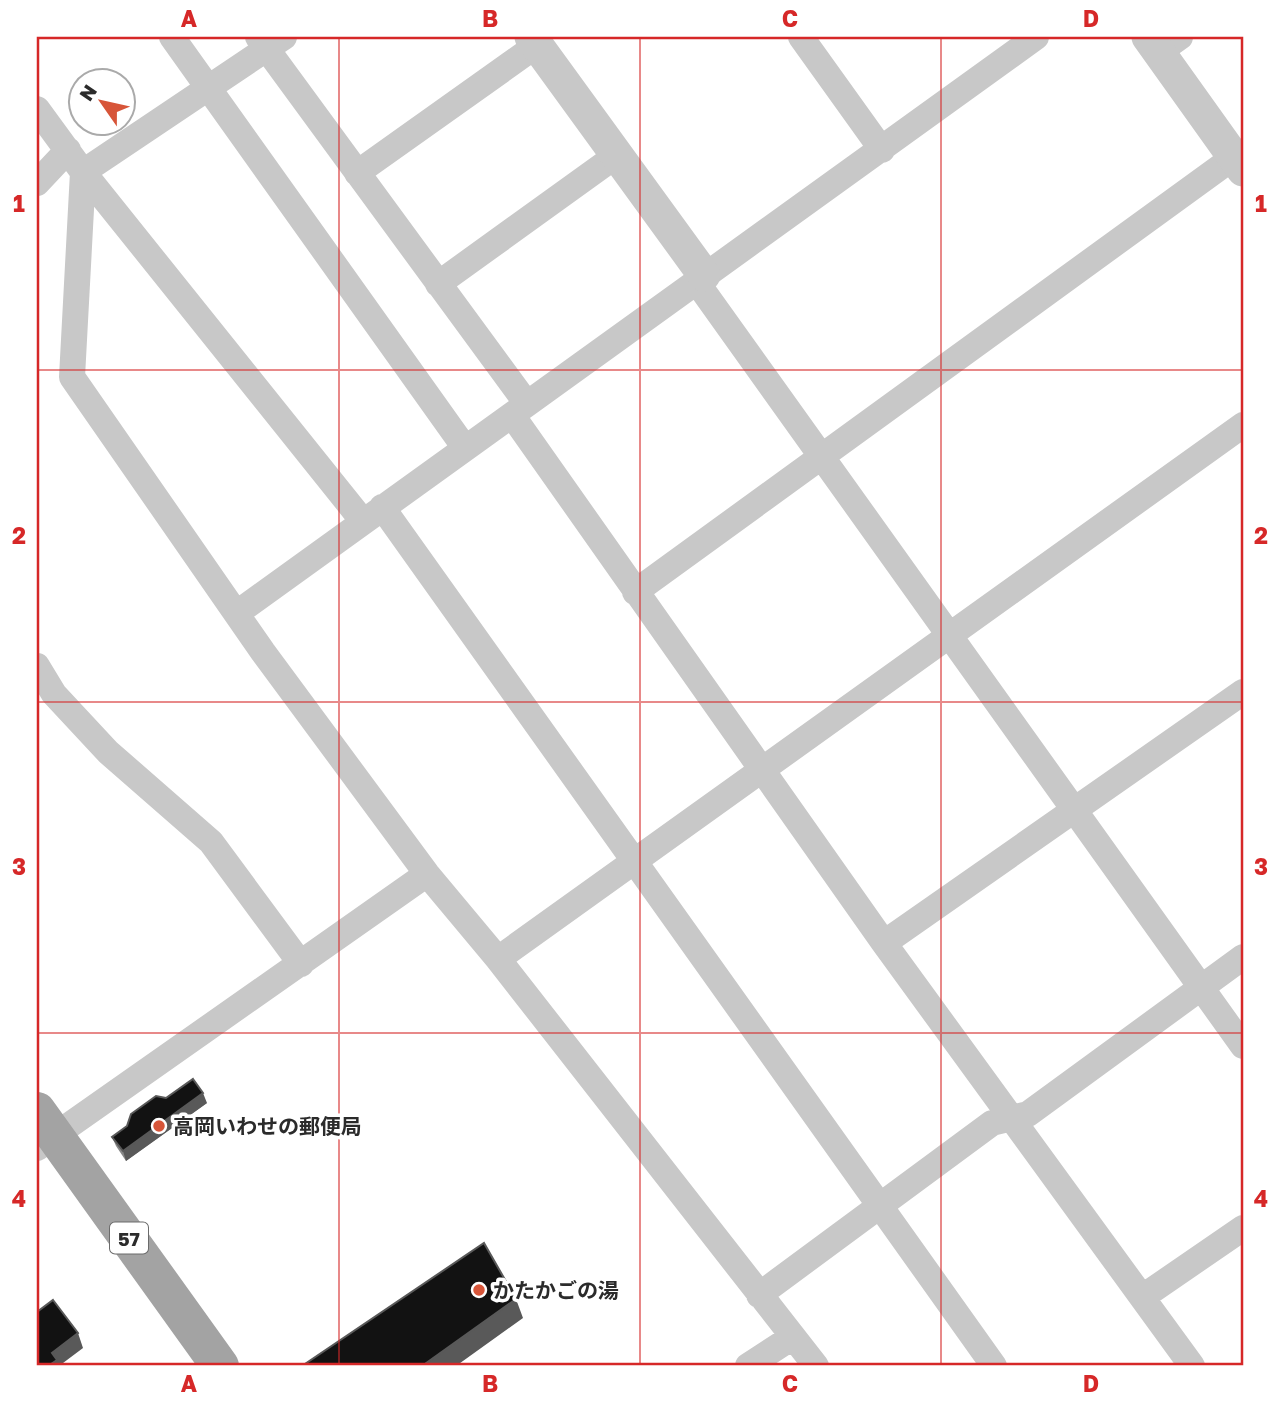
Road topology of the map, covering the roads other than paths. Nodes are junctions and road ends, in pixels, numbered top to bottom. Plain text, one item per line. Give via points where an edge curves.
1 (172, 37) edge
2 (801, 37) edge
3 (1036, 37) edge
4 (269, 41) edge
5 (534, 41) edge
6 (1162, 42) edge
7 (208, 88) junction
8 (37, 109) edge
9 (68, 150) junction
10 (882, 150) junction
11 (617, 155) junction
12 (1239, 164) edge
13 (83, 172) junction
14 (357, 173) junction
15 (37, 183) edge
16 (700, 278) junction
17 (438, 284) junction
18 (519, 410) junction
19 (1243, 425) edge
20 (465, 448) junction
21 (821, 455) junction
22 (372, 513) junction
23 (635, 592) junction
24 (237, 613) junction
25 (950, 635) junction
26 (37, 666) edge
27 (1243, 692) edge
28 (760, 769) junction
29 (1075, 811) junction
30 (633, 860) junction
31 (427, 874) junction
32 (884, 943) junction
33 (1243, 957) edge
34 (498, 959) junction
35 (301, 964) junction
36 (1202, 986) junction
37 (1243, 1046) edge
38 (1012, 1119) junction
39 (43, 1131) edge
40 (878, 1204) junction
41 (1243, 1228) edge
42 (759, 1295) junction
43 (1144, 1296) junction
44 (791, 1338) junction
45 (220, 1366) edge
46 (748, 1366) edge
47 (816, 1366) edge
48 (994, 1366) edge
49 (1192, 1366) edge

1 - 7 street
2 - 10 street
3 - 10 street
4 - 7 street
4 - 14 street
5 - 11 street
5 - 14 street
6 - 12 street
7 - 13 street
7 - 20 street
8 - 9 street
9 - 13 street
9 - 15 street
10 - 16 street
11 - 16 street
11 - 17 street
12 - 21 street
13 - 22 street
13 - 24 street via 72,377
14 - 17 street
16 - 18 street
16 - 21 street
17 - 18 street
18 - 20 street
18 - 23 street
19 - 25 street
20 - 22 street
21 - 23 street
21 - 25 street
22 - 24 street
22 - 30 street
23 - 28 street
24 - 31 street
25 - 28 street
25 - 29 street
26 - 35 street via 54,694 108,752 211,842
27 - 29 street
28 - 30 street
28 - 32 street
29 - 32 street
29 - 36 street
30 - 34 street
30 - 40 street
31 - 34 street
31 - 35 street
32 - 38 street
33 - 36 street
34 - 42 street
35 - 39 street
36 - 37 street
36 - 38 street via 1028,1114
38 - 40 street via 992,1122
38 - 43 street
39 - 45 main road, 57
40 - 42 street
40 - 48 street
41 - 43 street
42 - 44 street
43 - 49 street
44 - 46 street
44 - 47 street

